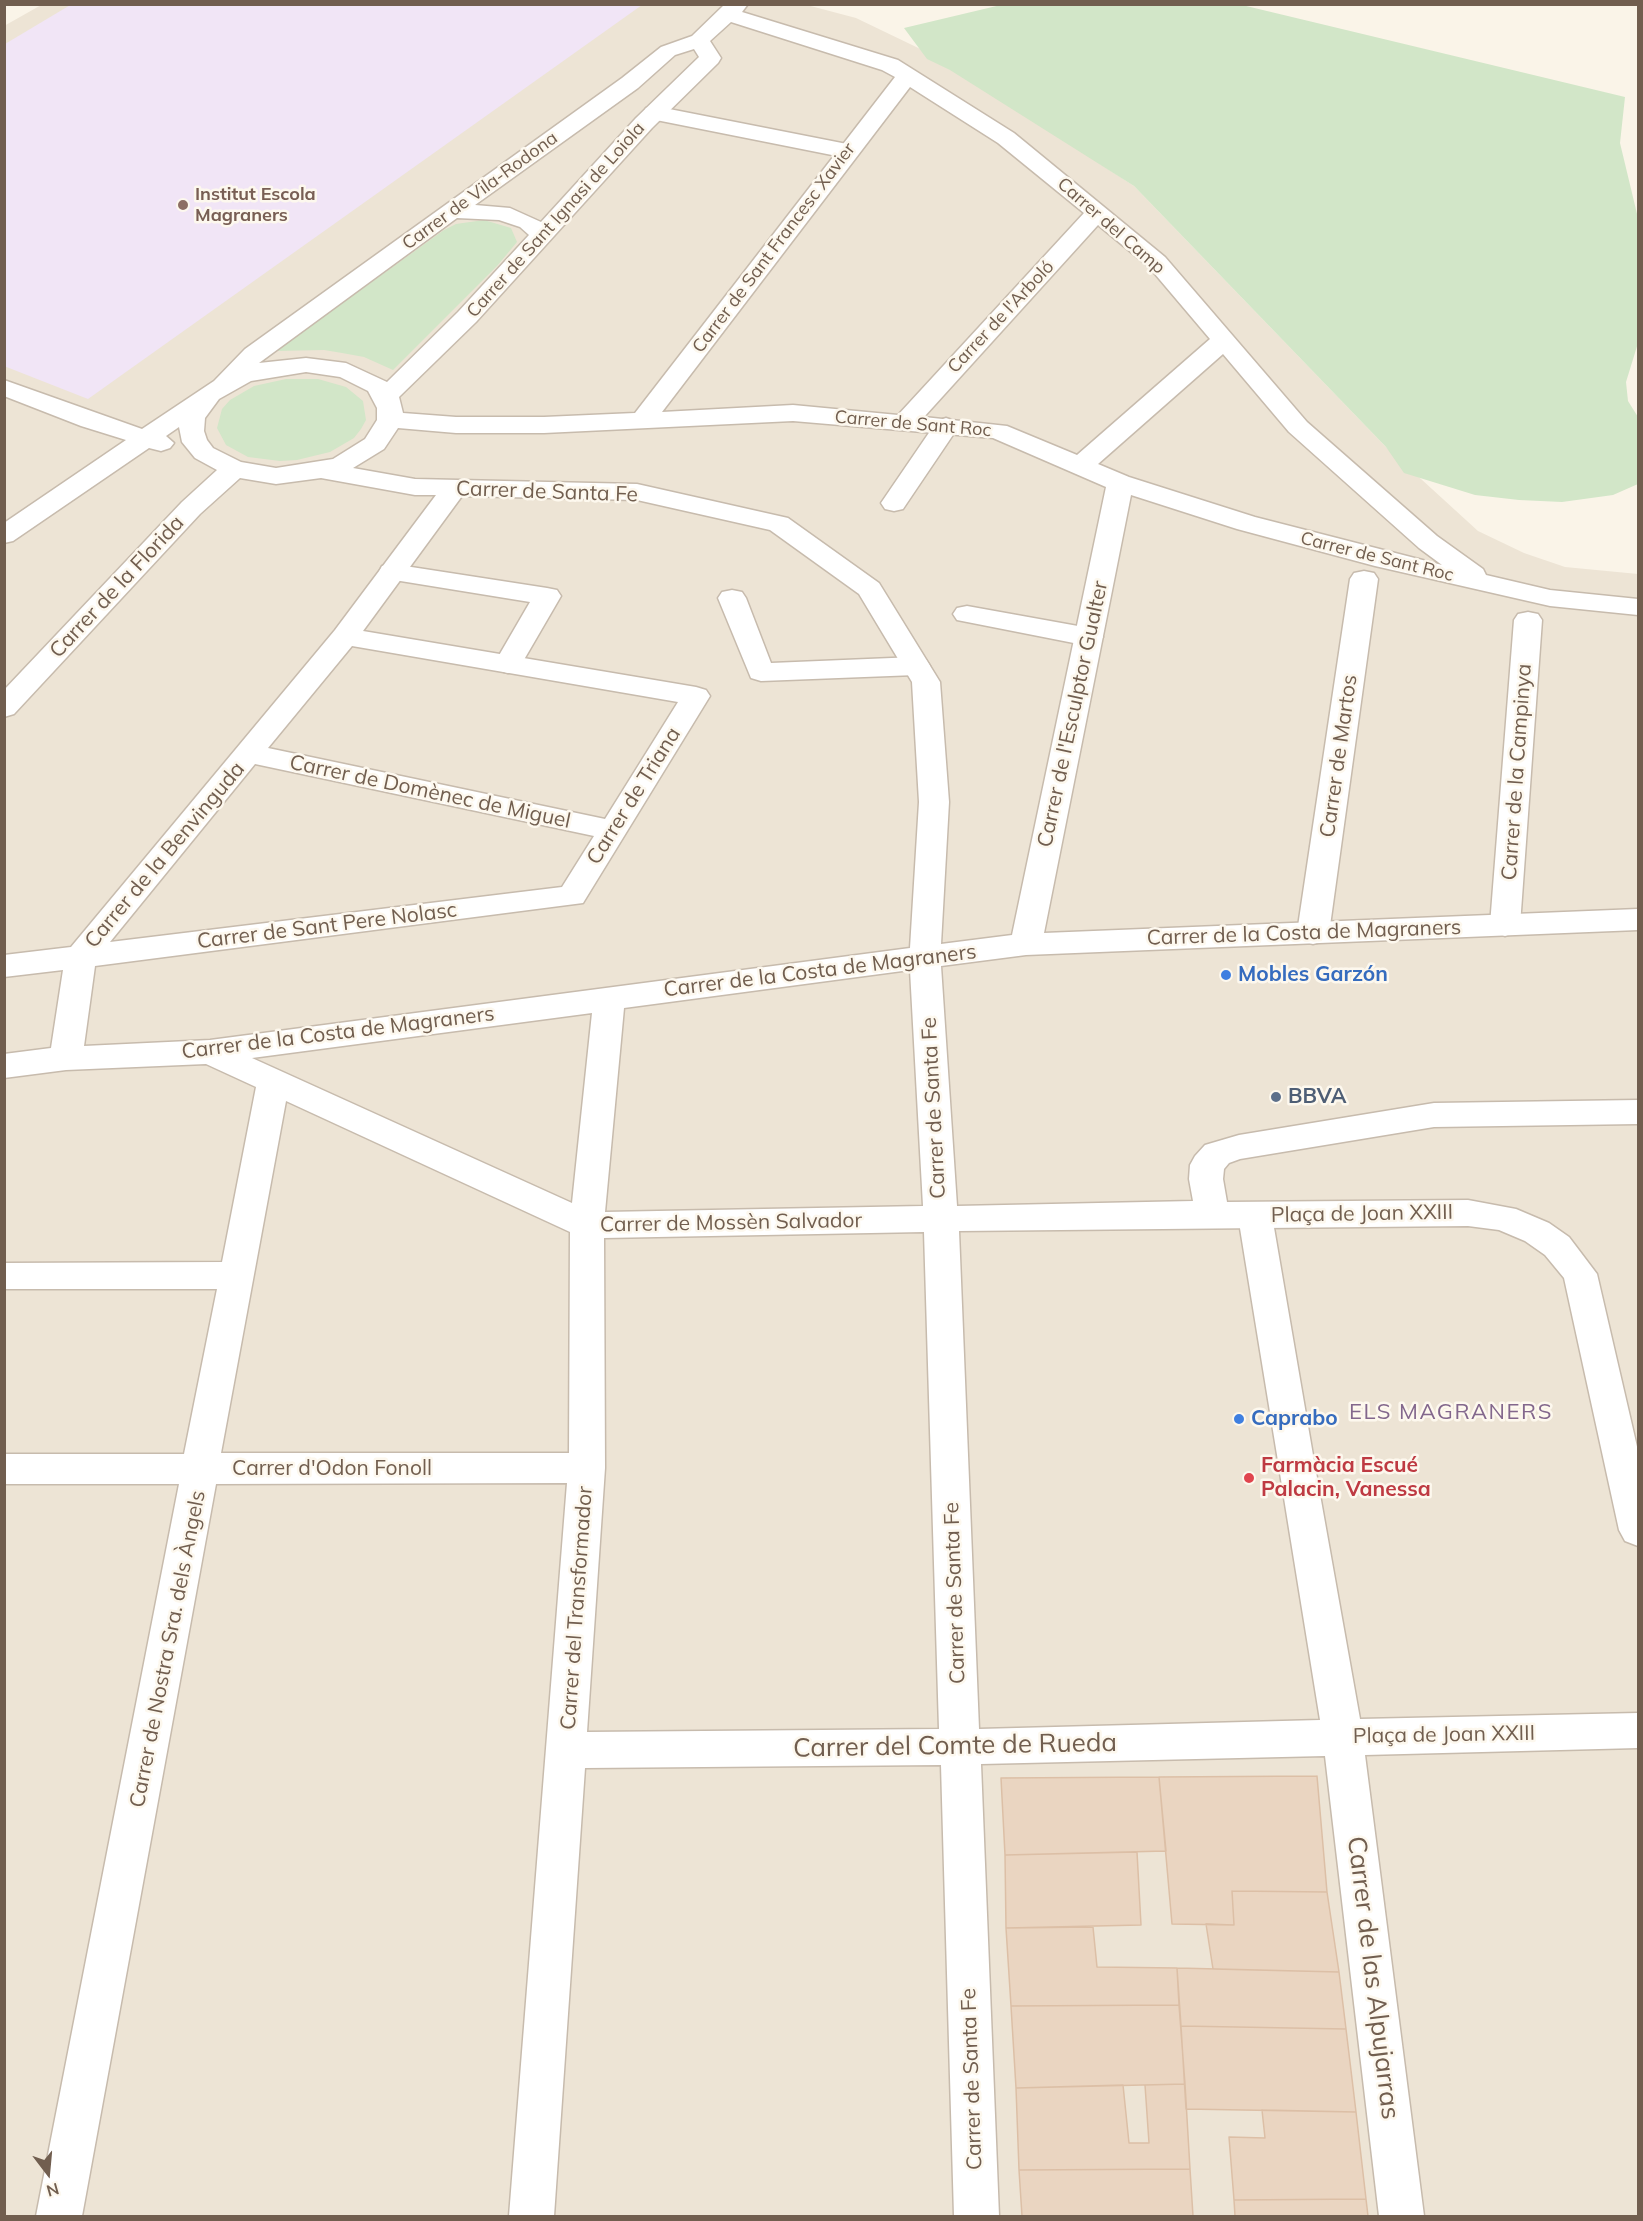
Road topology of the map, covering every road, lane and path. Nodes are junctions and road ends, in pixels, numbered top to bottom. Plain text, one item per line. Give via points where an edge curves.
1 (733, 9) edge
2 (699, 40) junction
3 (907, 76) junction
4 (654, 113) junction
5 (847, 151) junction
6 (451, 211) junction
7 (1097, 213) junction
8 (543, 235) junction
9 (1224, 340) junction
10 (4, 387) edge
11 (217, 389) junction
12 (388, 408) junction
13 (643, 420) junction
14 (905, 422) junction
15 (946, 426) junction
16 (146, 438) junction
17 (226, 466) junction
18 (1080, 466) junction
19 (321, 470) junction
20 (1120, 483) junction
21 (454, 489) junction
22 (894, 503) dead end
23 (4, 534) edge
24 (393, 572) junction
25 (1364, 579) dead end
26 (1484, 583) junction
27 (732, 598) dead end
28 (1638, 607) edge
29 (967, 614) dead end
30 (1528, 620) dead end
31 (345, 636) junction
32 (1089, 637) junction
33 (508, 664) junction
34 (916, 666) junction
35 (4, 708) edge
36 (249, 753) junction
37 (611, 830) junction
38 (572, 896) joint
39 (1638, 920) edge
40 (1505, 925) junction
41 (1313, 933) junction
42 (1026, 944) junction
43 (81, 956) junction
44 (925, 958) junction
45 (4, 966) edge
46 (609, 999) junction
47 (210, 1052) junction
48 (66, 1058) junction
49 (4, 1066) edge
50 (273, 1082) junction
51 (1638, 1112) edge
52 (1212, 1214) junction
53 (1255, 1216) junction
54 (941, 1221) junction
55 (586, 1225) junction
56 (238, 1275) junction
57 (4, 1276) edge
58 (587, 1467) junction
59 (4, 1469) edge
60 (202, 1470) junction
61 (1638, 1530) edge
62 (1638, 1730) edge
63 (1343, 1739) junction
64 (961, 1747) junction
65 (567, 1750) junction
66 (60, 2217) edge
67 (531, 2217) edge
68 (977, 2217) edge
69 (1402, 2217) edge

1 - 2 street, Carrer de Vila-Rodona
1 - 3 street, Carrer del Camp via 890,65
2 - 4 street, Carrer de Sant Ignasi de Loiola via 710,58
2 - 6 street, Carrer de Vila-Rodona via 668,51 630,83
3 - 5 street, Carrer de Sant Francesc Xavier
3 - 7 street, Carrer del Camp via 1006,138
4 - 5 street
4 - 8 street, Carrer de Sant Ignasi de Loiola
5 - 13 street, Carrer de Sant Francesc Xavier
6 - 8 street, Carrer de Vila-Rodona via 502,213 528,222
6 - 11 street, Carrer de Vila-Rodona via 254,354
7 - 9 street, Carrer del Camp via 1157,262
7 - 14 street, Carrer de l'Arboló
8 - 12 street, Carrer de Sant Ignasi de Loiola via 443,341
9 - 18 street
9 - 26 street, Carrer del Camp via 1298,427 1428,542
10 - 16 street
11 - 12 street via 262,370 306,365 346,370 377,386
11 - 16 street, Carrer de Vila-Rodona
11 - 17 street via 199,406 192,418 191,431 204,453
12 - 13 street, Carrer de Sant Roc via 456,424 544,426
12 - 19 street via 375,444 361,455
13 - 14 street, Carrer de Sant Roc via 793,413
14 - 15 street, Carrer de Sant Roc
15 - 18 street, Carrer de Sant Roc via 998,431
15 - 22 street
16 - 17 street
16 - 23 street, Carrer de Vila-Rodona
17 - 19 street via 276,476
17 - 35 street, Carrer de la Florida
18 - 20 street, Carrer de Sant Roc
19 - 21 street, Carrer de Santa Fe via 406,486
20 - 26 street, Carrer de Sant Roc via 1246,524
20 - 32 street, Carrer de l'Esculptor Gualter
21 - 24 street, Carrer de la Benvinguda
21 - 34 street, Carrer de Santa Fe via 637,492 779,524 869,589
24 - 31 street, Carrer de la Benvinguda
24 - 33 street via 547,596
25 - 41 street, Carrer de Martos
26 - 28 street, Carrer de Sant Roc via 1550,598
27 - 34 street via 761,672
29 - 32 street
30 - 40 street, Carrer de la Campinya
31 - 33 street
31 - 36 street, Carrer de la Benvinguda
32 - 42 street, Carrer de l'Esculptor Gualter
33 - 37 street, Carrer de Triana via 696,696
34 - 44 street, Carrer de Santa Fe via 926,682 934,802
36 - 37 street, Carrer de Domènec de Miguel
36 - 43 street, Carrer de la Benvinguda
37 - 38 street, Carrer de Triana
38 - 43 street, Carrer de Sant Pere Nolasc
39 - 40 street, Carrer de la Costa de Magraners
40 - 41 street, Carrer de la Costa de Magraners
41 - 42 street, Carrer de la Costa de Magraners
42 - 44 street, Carrer de la Costa de Magraners
43 - 45 street, Carrer de Sant Pere Nolasc
43 - 48 street
44 - 46 street, Carrer de la Costa de Magraners
44 - 54 street, Carrer de Santa Fe
46 - 47 street, Carrer de la Costa de Magraners
46 - 55 street, Carrer del Transformador
47 - 48 street, Carrer de la Costa de Magraners
47 - 50 street, Carrer de Mossèn Salvador
48 - 49 street, Carrer de la Costa de Magraners
50 - 55 street, Carrer de Mossèn Salvador
50 - 56 street, Carrer de Nostra Sra. dels Àngels
51 - 52 street via 1434,1115 1239,1147 1217,1154 1207,1166
52 - 53 street, Carrer de Mossèn Salvador
52 - 54 street, Carrer de Mossèn Salvador
53 - 61 street, Plaça de Joan XXIII via 1468,1213 1504,1218 1537,1232 1557,1246 1580,1274
53 - 63 street, Plaça de Joan XXIII
54 - 55 street, Carrer de Mossèn Salvador
54 - 64 street, Carrer de Santa Fe
55 - 58 street, Carrer del Transformador
56 - 57 street
56 - 60 street, Carrer de Nostra Sra. dels Àngels
58 - 60 street, Carrer d'Odon Fonoll
58 - 65 street, Carrer del Transformador
59 - 60 street, Carrer d'Odon Fonoll
60 - 66 street, Carrer de Nostra Sra. dels Àngels
62 - 63 street, Plaça de Joan XXIII
63 - 64 street, Carrer del Comte de Rueda
63 - 69 street, Carrer de las Alpujarras
64 - 65 street, Carrer del Comte de Rueda
64 - 68 street, Carrer de Santa Fe
65 - 67 street, Carrer del Transformador

